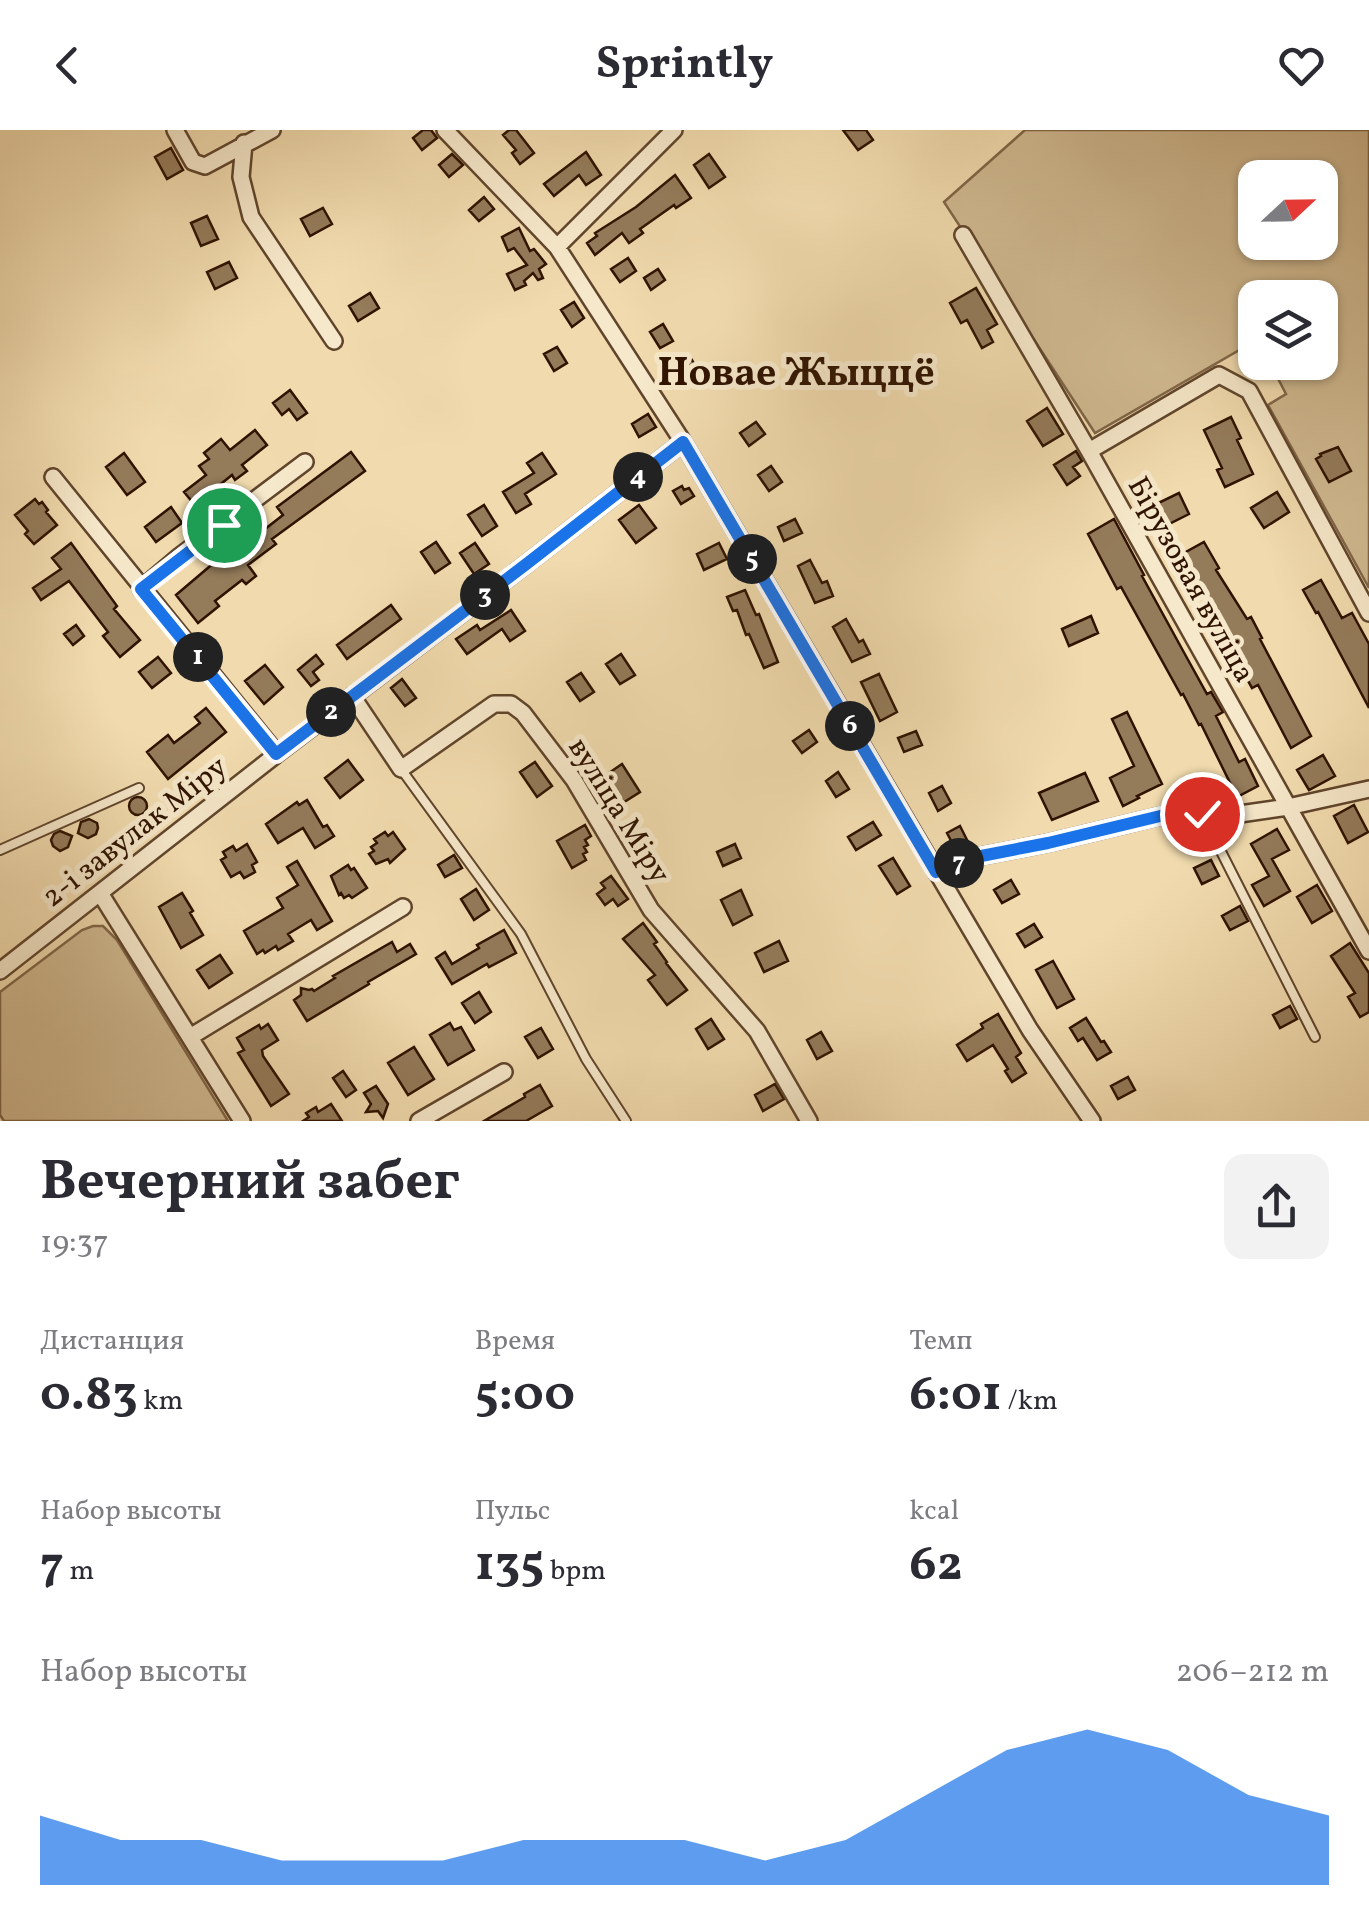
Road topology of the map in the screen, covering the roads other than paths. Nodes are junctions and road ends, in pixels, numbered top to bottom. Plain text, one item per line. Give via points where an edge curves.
1 (175, 130) edge
2 (272, 130) edge
3 (445, 130) edge
4 (674, 130) edge
5 (244, 144) junction
6 (963, 235) dead end
7 (557, 247) junction
8 (334, 340) dead end
9 (683, 442) junction
10 (1090, 451) junction
11 (305, 462) dead end
12 (54, 477) dead end
13 (141, 589) junction
14 (1369, 614) edge
15 (352, 696) junction
16 (276, 754) junction
17 (401, 768) junction
18 (140, 788) dead end
19 (1369, 789) edge
20 (1288, 807) junction
21 (1202, 814) junction
22 (0, 850) edge
23 (936, 872) junction
24 (100, 893) junction
25 (403, 908) dead end
26 (1369, 951) edge
27 (0, 971) edge
28 (1315, 1036) dead end
29 (190, 1037) junction
30 (504, 1072) dead end
31 (242, 1121) edge
32 (419, 1121) edge
33 (626, 1121) edge
34 (809, 1121) edge
35 (1092, 1121) edge

1 - 5 street via 194,162 205,166
2 - 5 street
3 - 7 street
4 - 7 street
5 - 8 street via 241,177 251,217
6 - 10 street, Бірузовая вуліца
7 - 9 street
9 - 15 street, 2-і завулак Міру
9 - 23 street
10 - 14 street via 1219,376 1249,391
10 - 20 street, Бірузовая вуліца
11 - 13 street
12 - 13 street
13 - 16 street
15 - 16 street, 2-і завулак Міру
15 - 17 street
16 - 24 street, 2-і завулак Міру
17 - 33 lane via 520,934
17 - 34 street, вуліца Міру via 494,704 524,713 574,780 651,910 757,1031
18 - 22 lane
19 - 20 street
20 - 21 street via 1219,818
20 - 26 street, Бірузовая вуліца
21 - 23 street via 1181,811
21 - 28 lane
23 - 35 street
24 - 27 street, 2-і завулак Міру
24 - 29 street
25 - 29 street
29 - 31 street
30 - 32 street

